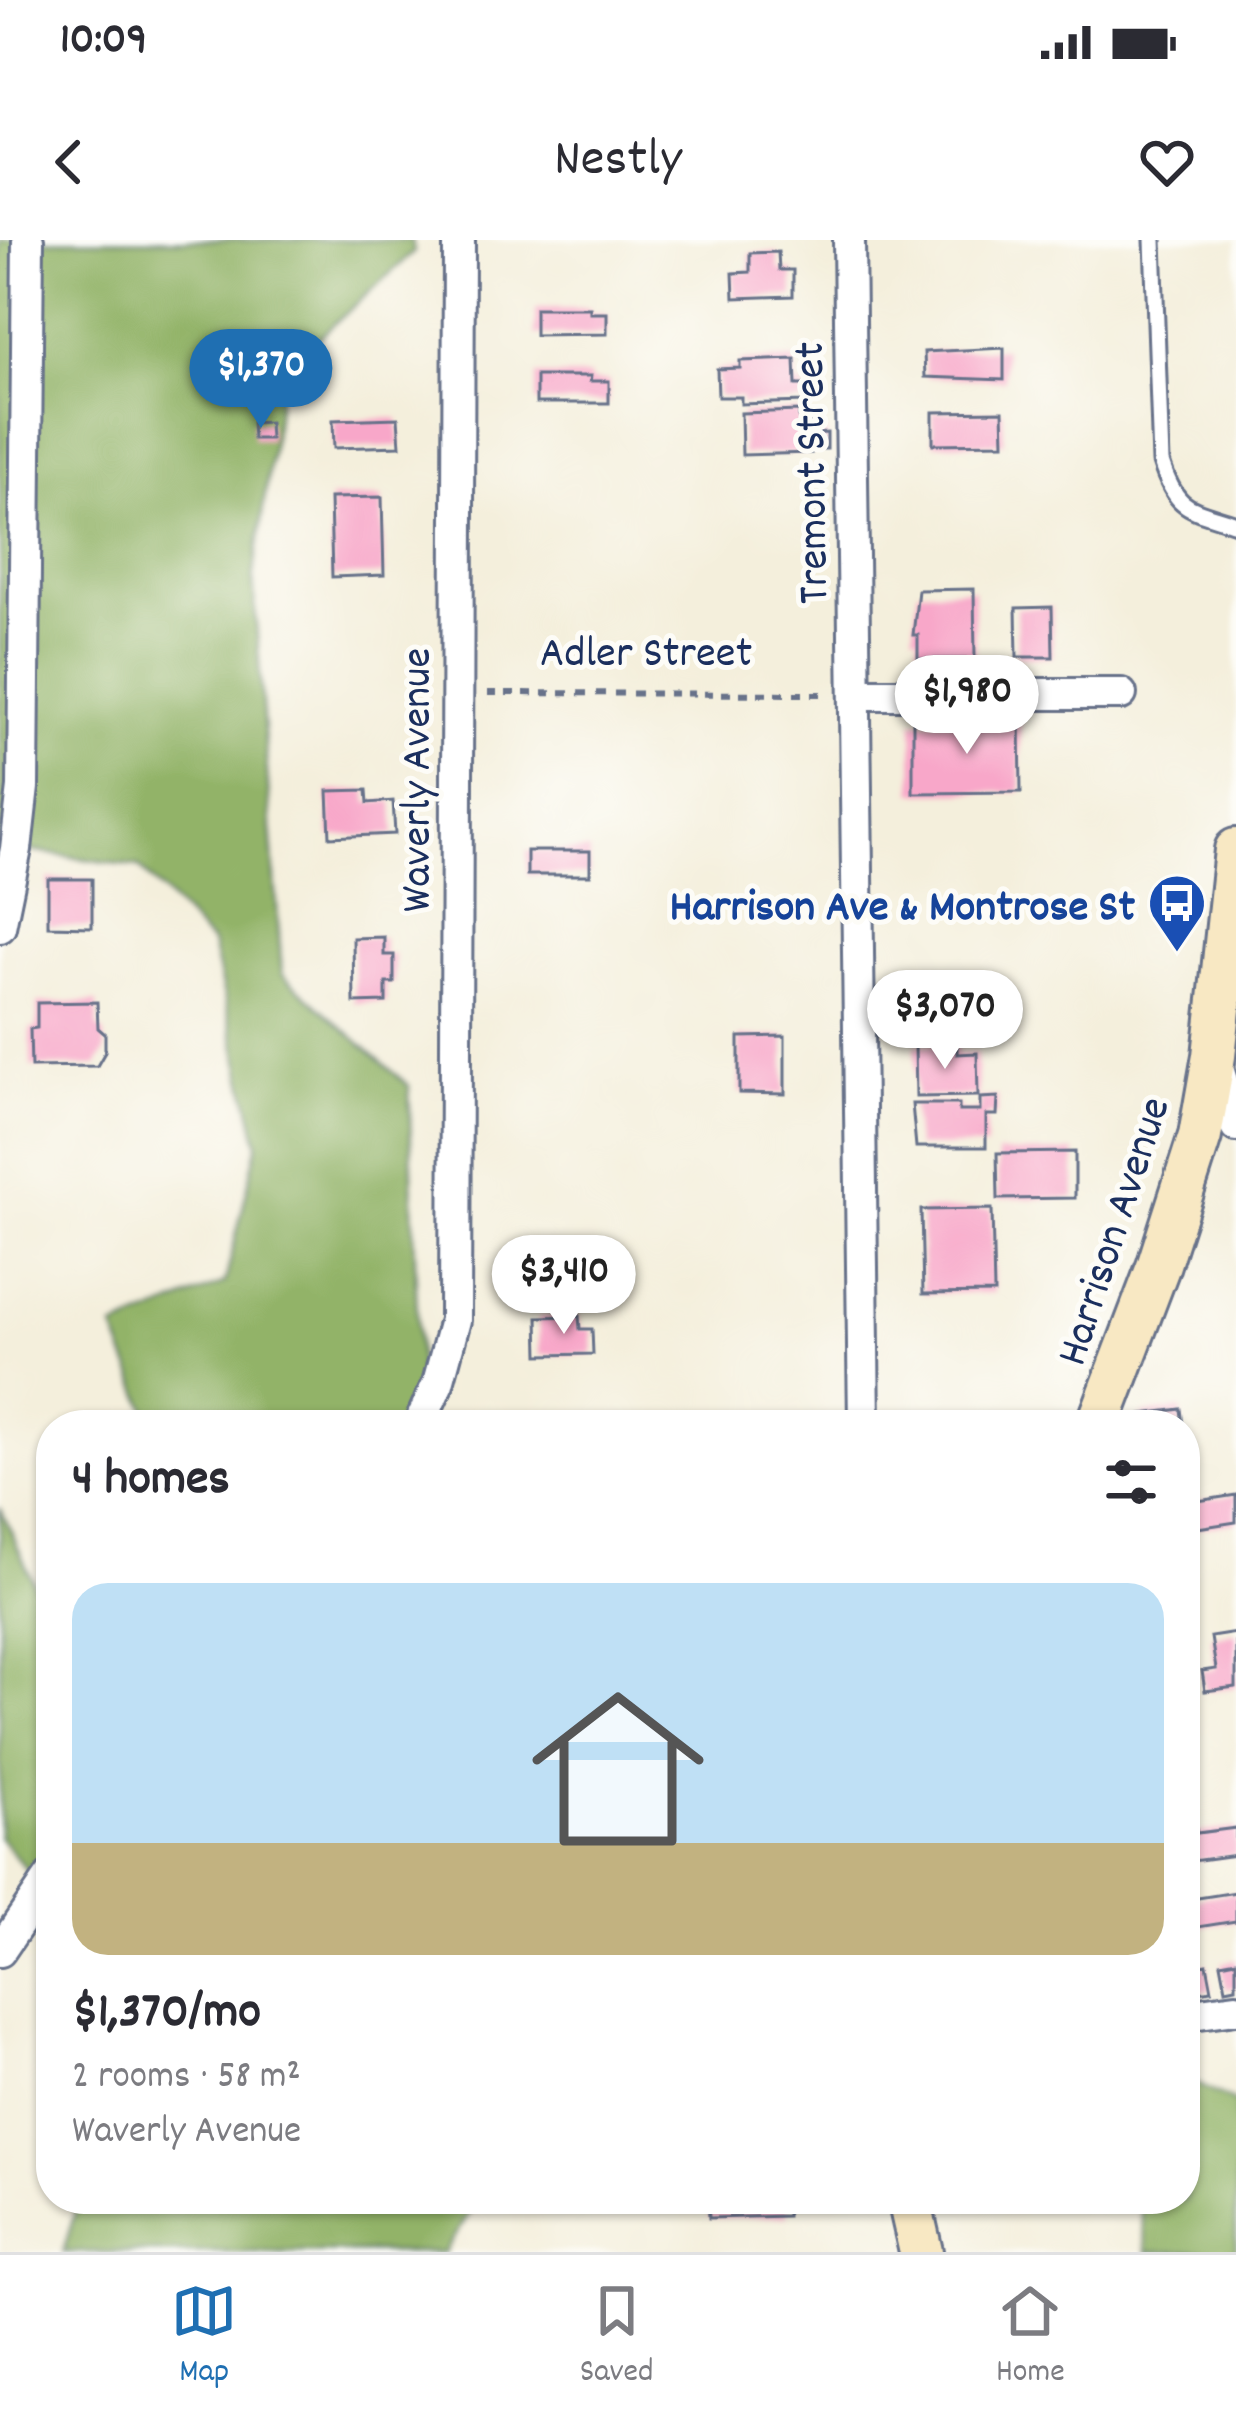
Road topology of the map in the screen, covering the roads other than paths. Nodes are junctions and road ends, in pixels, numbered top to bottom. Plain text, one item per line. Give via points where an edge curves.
1 (28, 240) edge
2 (459, 240) edge
3 (849, 240) edge
4 (1153, 240) edge
5 (1236, 524) edge
6 (856, 694) junction
7 (1121, 694) dead end
8 (1236, 850) edge
9 (0, 927) edge
10 (1225, 1069) edge
11 (1236, 1126) edge
12 (425, 1410) edge
13 (864, 1410) edge
14 (1104, 1410) edge
15 (36, 1898) edge
16 (0, 1951) edge
17 (1236, 2008) edge
18 (1200, 2013) edge
19 (912, 2214) edge
20 (921, 2252) edge

1 - 9 street via 23,787
2 - 12 street, Waverly Avenue via 455,1320
3 - 6 street, Tremont Street
4 - 5 lane via 1161,462 1179,503
6 - 7 street
6 - 13 street, Tremont Street
8 - 10 main road, Harrison Avenue
10 - 11 street
10 - 14 main road, Harrison Avenue
15 - 16 street
17 - 18 street
19 - 20 main road

